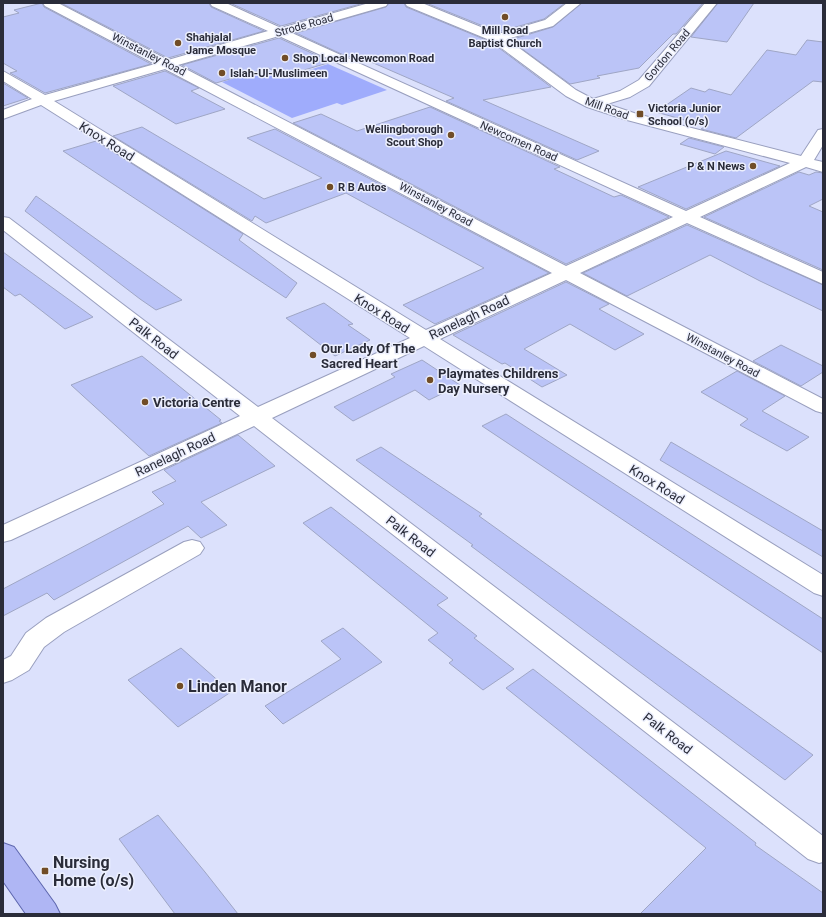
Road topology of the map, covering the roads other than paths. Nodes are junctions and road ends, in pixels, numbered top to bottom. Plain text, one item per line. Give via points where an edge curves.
1 (49, 3) edge
2 (216, 3) edge
3 (382, 3) edge
4 (411, 3) edge
5 (575, 3) edge
6 (711, 3) edge
7 (280, 32) junction
8 (497, 38) junction
9 (169, 64) junction
10 (3, 75) edge
11 (42, 100) junction
12 (592, 104) junction
13 (3, 115) edge
14 (823, 133) edge
15 (814, 164) edge
16 (686, 217) junction
17 (3, 222) edge
18 (566, 272) junction
19 (823, 279) edge
20 (424, 338) junction
21 (823, 407) edge
22 (256, 416) junction
23 (3, 534) edge
24 (192, 548) dead end
25 (823, 587) edge
26 (3, 673) edge
27 (819, 850) dead end
28 (3, 856) edge
29 (44, 914) edge

1 - 9 street, Winstanley Road
2 - 7 street, Newcomen Road
3 - 7 street, Strode Road
4 - 8 street, Mill Road
5 - 8 street via 549,23
6 - 12 street, Gordon Road via 644,83 625,94
7 - 9 street, Strode Road
7 - 16 street, Newcomen Road
8 - 12 street, Mill Road via 571,93
9 - 11 street, Strode Road
9 - 18 street, Winstanley Road
10 - 11 street, Knox Road
11 - 13 street
11 - 20 street, Knox Road via 95,126
12 - 15 street, Mill Road via 632,117
14 - 15 street
15 - 16 street, Ranelagh Road
16 - 18 street, Ranelagh Road
16 - 19 street, Newcomen Road
17 - 22 street, Palk Road
18 - 20 street, Ranelagh Road
18 - 21 street, Winstanley Road
20 - 22 street, Ranelagh Road
20 - 25 street, Knox Road
22 - 23 street, Ranelagh Road
22 - 27 street, Palk Road
24 - 26 street via 55,625 35,640 20,663
28 - 29 main road

